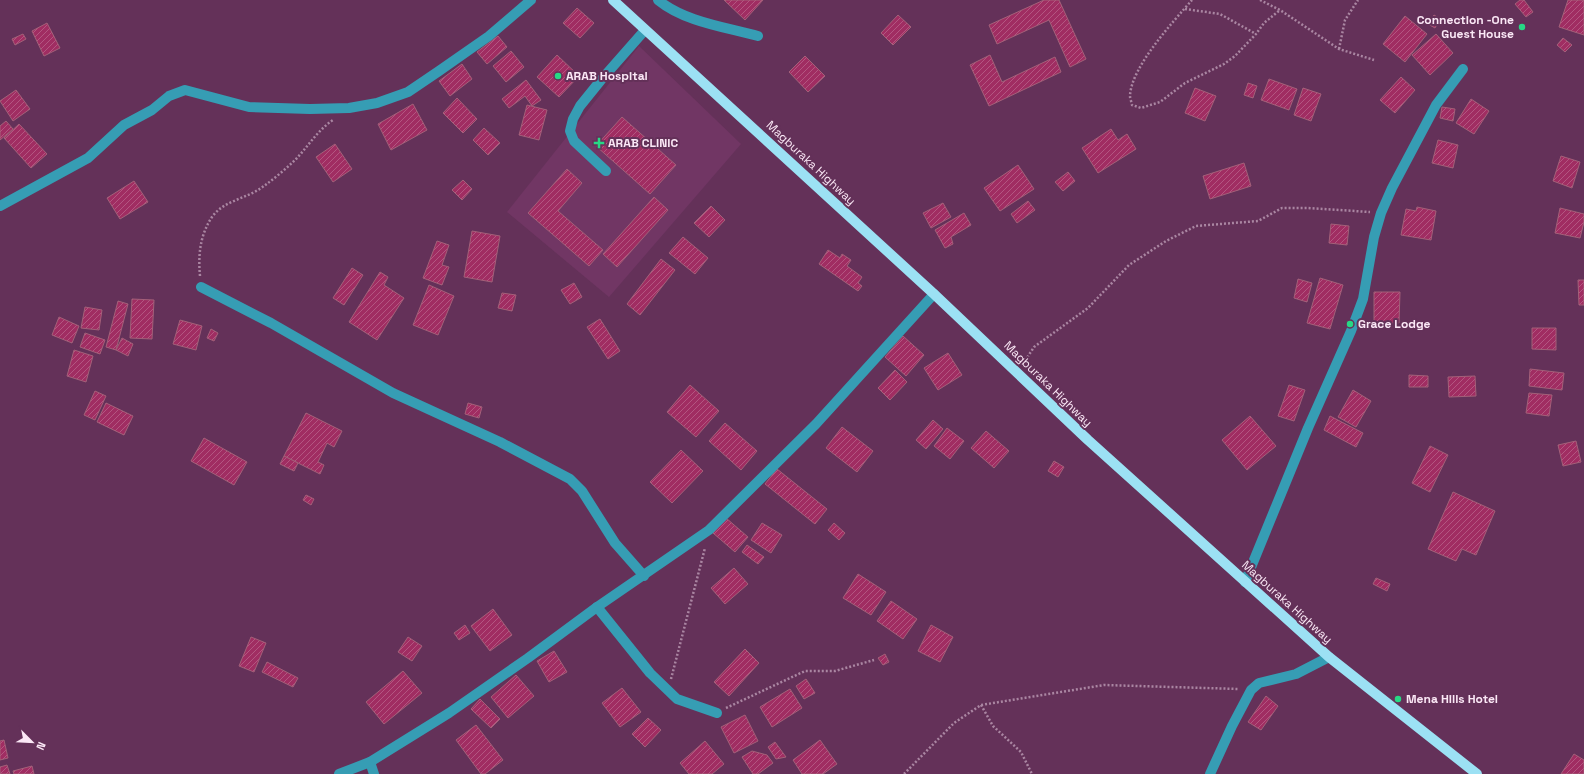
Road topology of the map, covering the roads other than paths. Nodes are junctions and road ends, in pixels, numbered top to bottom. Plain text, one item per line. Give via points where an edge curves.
1 (531, 0) edge
2 (613, 0) edge
3 (658, 0) edge
4 (645, 30) junction
5 (758, 36) dead end
6 (1463, 69) dead end
7 (606, 171) dead end
8 (0, 206) edge
9 (201, 287) road end
10 (934, 294) junction
11 (644, 576) junction
12 (1245, 582) junction
13 (597, 607) junction
14 (1329, 657) junction
15 (717, 713) road end
16 (370, 762) junction
17 (339, 774) edge
18 (374, 774) edge
19 (1210, 774) edge
20 (1477, 774) edge

1 - 8 street via 489,36 408,92 377,103 349,108 249,106 185,90 169,96 152,110 124,125 88,158
2 - 4 main road, Magburaka Highway
3 - 5 street via 693,19
4 - 7 street via 601,80 573,119 570,131 574,141
4 - 10 main road, Magburaka Highway
6 - 12 street via 1436,105 1381,213 1363,299
9 - 11 street via 272,323 393,393 500,442 570,479 582,491 615,543
10 - 11 street via 816,424 709,530
10 - 12 main road, Magburaka Highway via 1088,440
11 - 13 street
12 - 14 main road, Magburaka Highway
13 - 15 street via 650,673 677,699
13 - 16 street via 449,713
14 - 19 street via 1296,674 1259,683 1245,699
14 - 20 main road, Magburaka Highway
16 - 17 street
16 - 18 street

